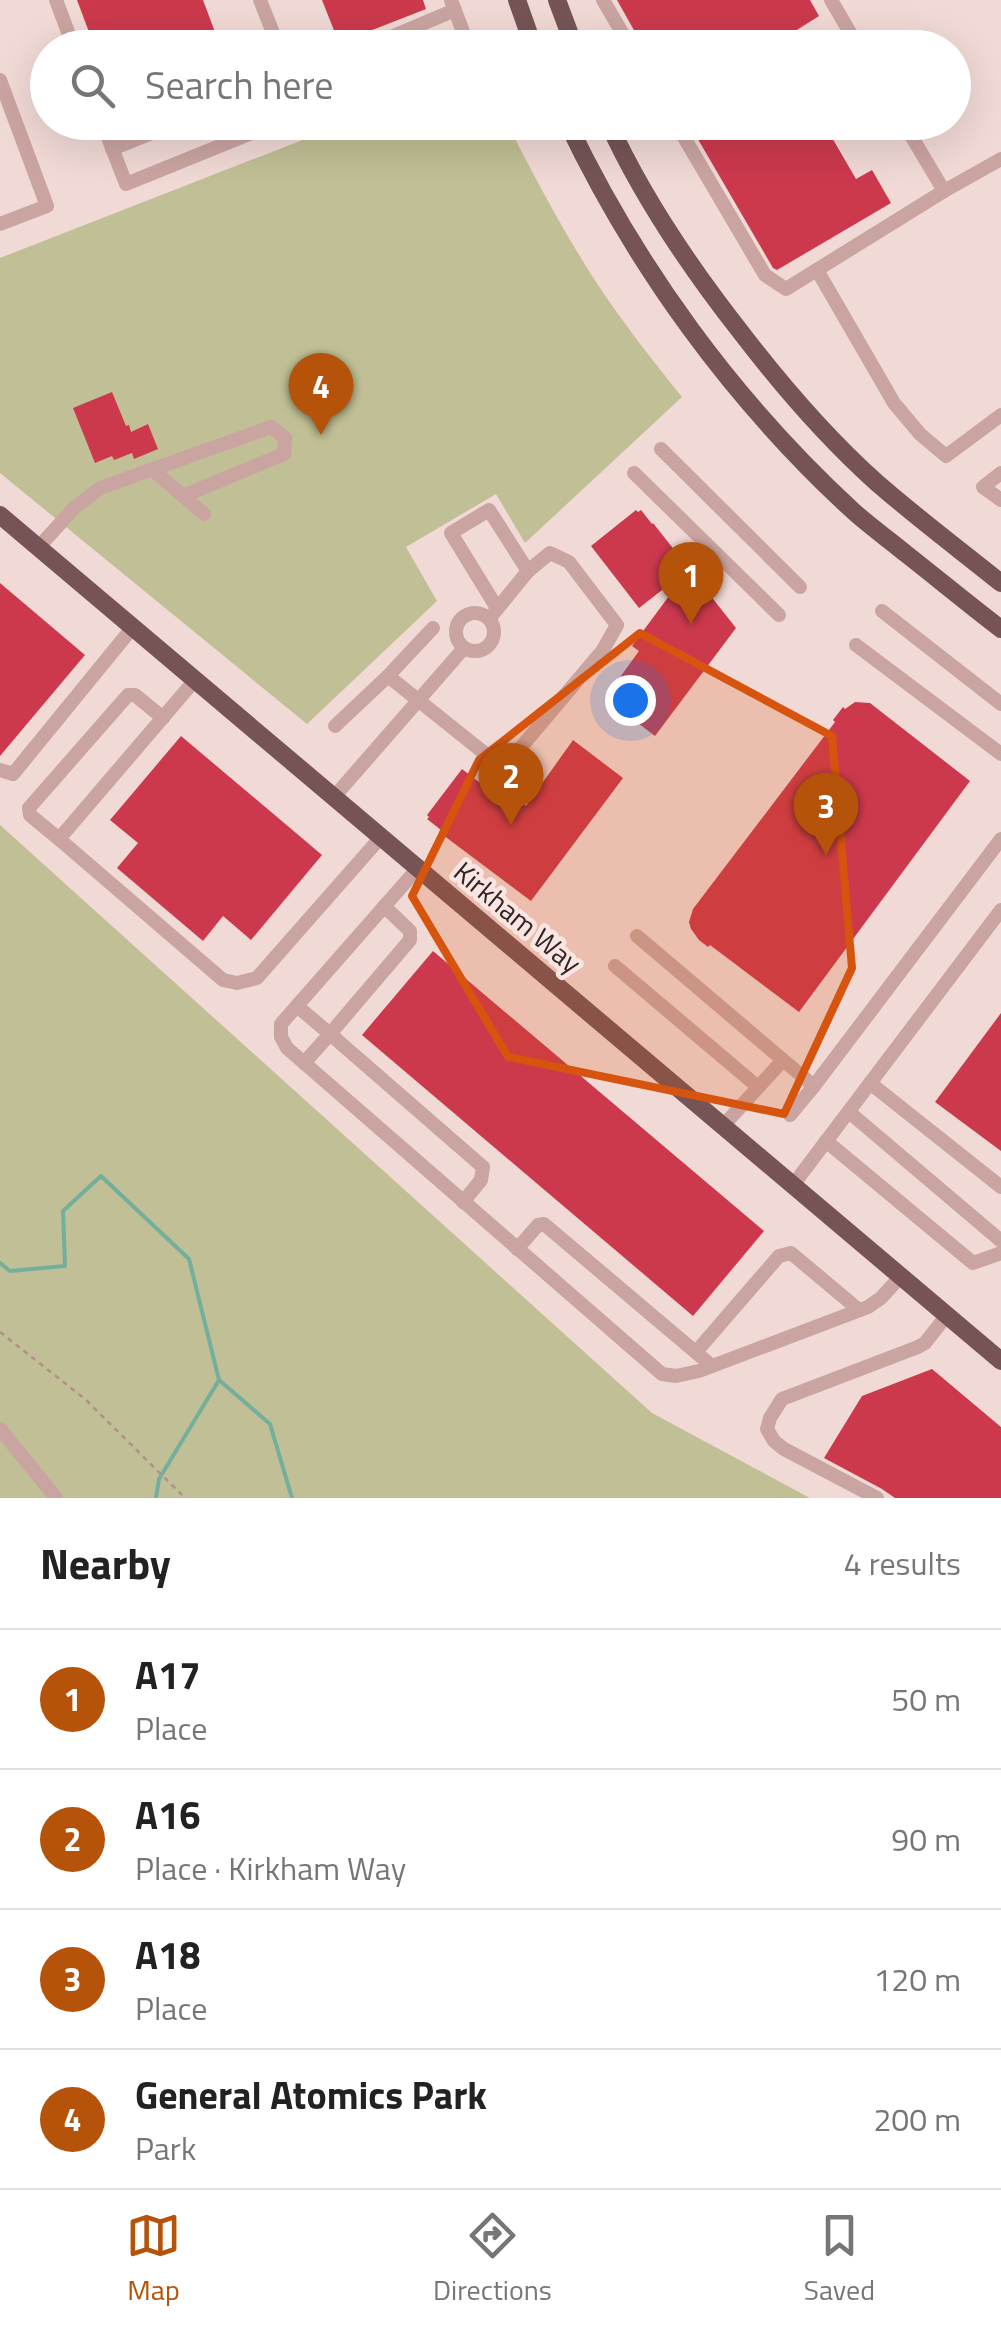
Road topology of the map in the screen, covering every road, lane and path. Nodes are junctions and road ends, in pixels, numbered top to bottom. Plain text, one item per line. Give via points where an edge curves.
1 (56, 0) edge
2 (260, 0) edge
3 (517, 0) edge
4 (556, 0) edge
5 (603, 0) edge
6 (831, 0) edge
7 (453, 5) edge
8 (67, 30) edge
9 (272, 30) edge
10 (402, 30) edge
11 (463, 30) edge
12 (528, 30) edge
13 (568, 30) edge
14 (620, 30) edge
15 (848, 30) edge
16 (0, 80) edge
17 (109, 140) edge
18 (134, 140) edge
19 (235, 140) edge
20 (576, 140) edge
21 (616, 140) edge
22 (686, 140) edge
23 (914, 140) edge
24 (112, 149) junction
25 (1001, 159) edge
26 (944, 191) junction
27 (0, 224) edge
28 (817, 270) junction
29 (1001, 414) edge
30 (661, 449) dead end
31 (153, 470) junction
32 (634, 472) dead end
33 (1001, 474) edge
34 (183, 496) junction
35 (1001, 500) edge
36 (204, 514) dead end
37 (0, 516) edge
38 (38, 548) junction
39 (528, 571) junction
40 (1001, 583) edge
41 (800, 587) dead end
42 (882, 611) dead end
43 (493, 614) junction
44 (779, 615) dead end
45 (133, 627) junction
46 (433, 628) dead end
47 (1001, 629) edge
48 (856, 645) dead end
49 (464, 648) junction
50 (388, 676) junction
51 (195, 680) junction
52 (418, 701) junction
53 (1001, 704) edge
54 (162, 718) junction
55 (335, 726) dead end
56 (1001, 754) edge
57 (0, 770) edge
58 (334, 797) junction
59 (380, 836) junction
60 (60, 839) junction
61 (1001, 839) edge
62 (418, 868) junction
63 (384, 906) junction
64 (1001, 910) edge
65 (637, 936) dead end
66 (615, 966) dead end
67 (297, 1006) junction
68 (330, 1034) junction
69 (783, 1060) junction
70 (304, 1063) junction
71 (870, 1083) junction
72 (758, 1086) junction
73 (814, 1086) junction
74 (848, 1112) junction
75 (790, 1115) dead end
76 (723, 1126) junction
77 (826, 1141) junction
78 (793, 1185) junction
79 (1001, 1187) edge
80 (464, 1202) junction
81 (1001, 1241) edge
82 (517, 1249) junction
83 (1001, 1253) edge
84 (901, 1276) junction
85 (860, 1310) junction
86 (947, 1315) junction
87 (0, 1332) edge
88 (696, 1352) junction
89 (1001, 1361) edge
90 (712, 1366) junction
91 (0, 1429) edge
92 (56, 1498) edge
93 (185, 1498) edge
94 (877, 1498) edge

1 - 8 lane
2 - 9 lane
3 - 12 main road
4 - 13 main road
5 - 14 lane
6 - 15 lane
7 - 10 lane
7 - 11 lane
16 - 27 lane via 47,206
17 - 24 lane
18 - 24 lane
19 - 24 lane via 126,184
20 - 47 main road via 648,269 737,388 853,510
21 - 40 main road via 675,242 768,367 876,481
22 - 28 lane via 766,276 786,289
23 - 26 lane
25 - 26 lane
26 - 28 lane
28 - 29 lane via 894,403 946,456
30 - 41 lane
31 - 34 lane
31 - 34 lane via 271,428 286,438 284,454
31 - 38 lane via 100,488
32 - 44 lane
33 - 35 lane via 983,488
34 - 36 lane
37 - 38 main road, Kirkham Way
38 - 45 main road, Kirkham Way
39 - 43 lane
39 - 43 lane via 489,510 451,533
39 - 52 lane via 550,554 569,562 617,624 604,650 506,766
42 - 53 lane
43 - 49 lane via 491,642 476,652
43 - 49 lane via 473,612 458,621 455,632
45 - 51 main road, Kirkham Way
45 - 57 lane via 13,774
46 - 50 lane
48 - 56 lane
49 - 52 lane
50 - 52 lane
50 - 55 lane
51 - 54 lane
51 - 58 main road, Kirkham Way
52 - 58 lane
54 - 60 lane
54 - 60 lane via 128,695 29,808
58 - 59 main road, Kirkham Way
59 - 60 lane via 256,978 237,983 224,980
59 - 62 main road, Kirkham Way
61 - 73 lane
62 - 63 lane
62 - 76 main road, Kirkham Way
63 - 67 lane
63 - 68 lane via 410,931 410,940
64 - 71 lane
65 - 69 lane
66 - 72 lane
67 - 68 lane
67 - 70 lane via 281,1024 281,1036
68 - 70 lane
68 - 80 lane via 482,1167 481,1180
69 - 72 lane
69 - 73 lane
70 - 80 lane
71 - 74 lane
71 - 79 lane
72 - 76 lane
73 - 75 lane
74 - 77 lane
74 - 81 lane
76 - 78 main road, Kirkham Way
77 - 78 lane
77 - 83 lane via 973,1263
78 - 84 main road, Kirkham Way
80 - 82 lane
82 - 88 lane via 544,1224
82 - 90 lane via 662,1374
84 - 85 lane
84 - 86 main road, Kirkham Way
85 - 88 lane via 792,1252 778,1256
85 - 90 lane
86 - 89 main road, Kirkham Way
86 - 94 lane via 926,1343 782,1399 770,1418 768,1429 784,1449
87 - 93 path via 85,1400
88 - 90 lane
91 - 92 lane

